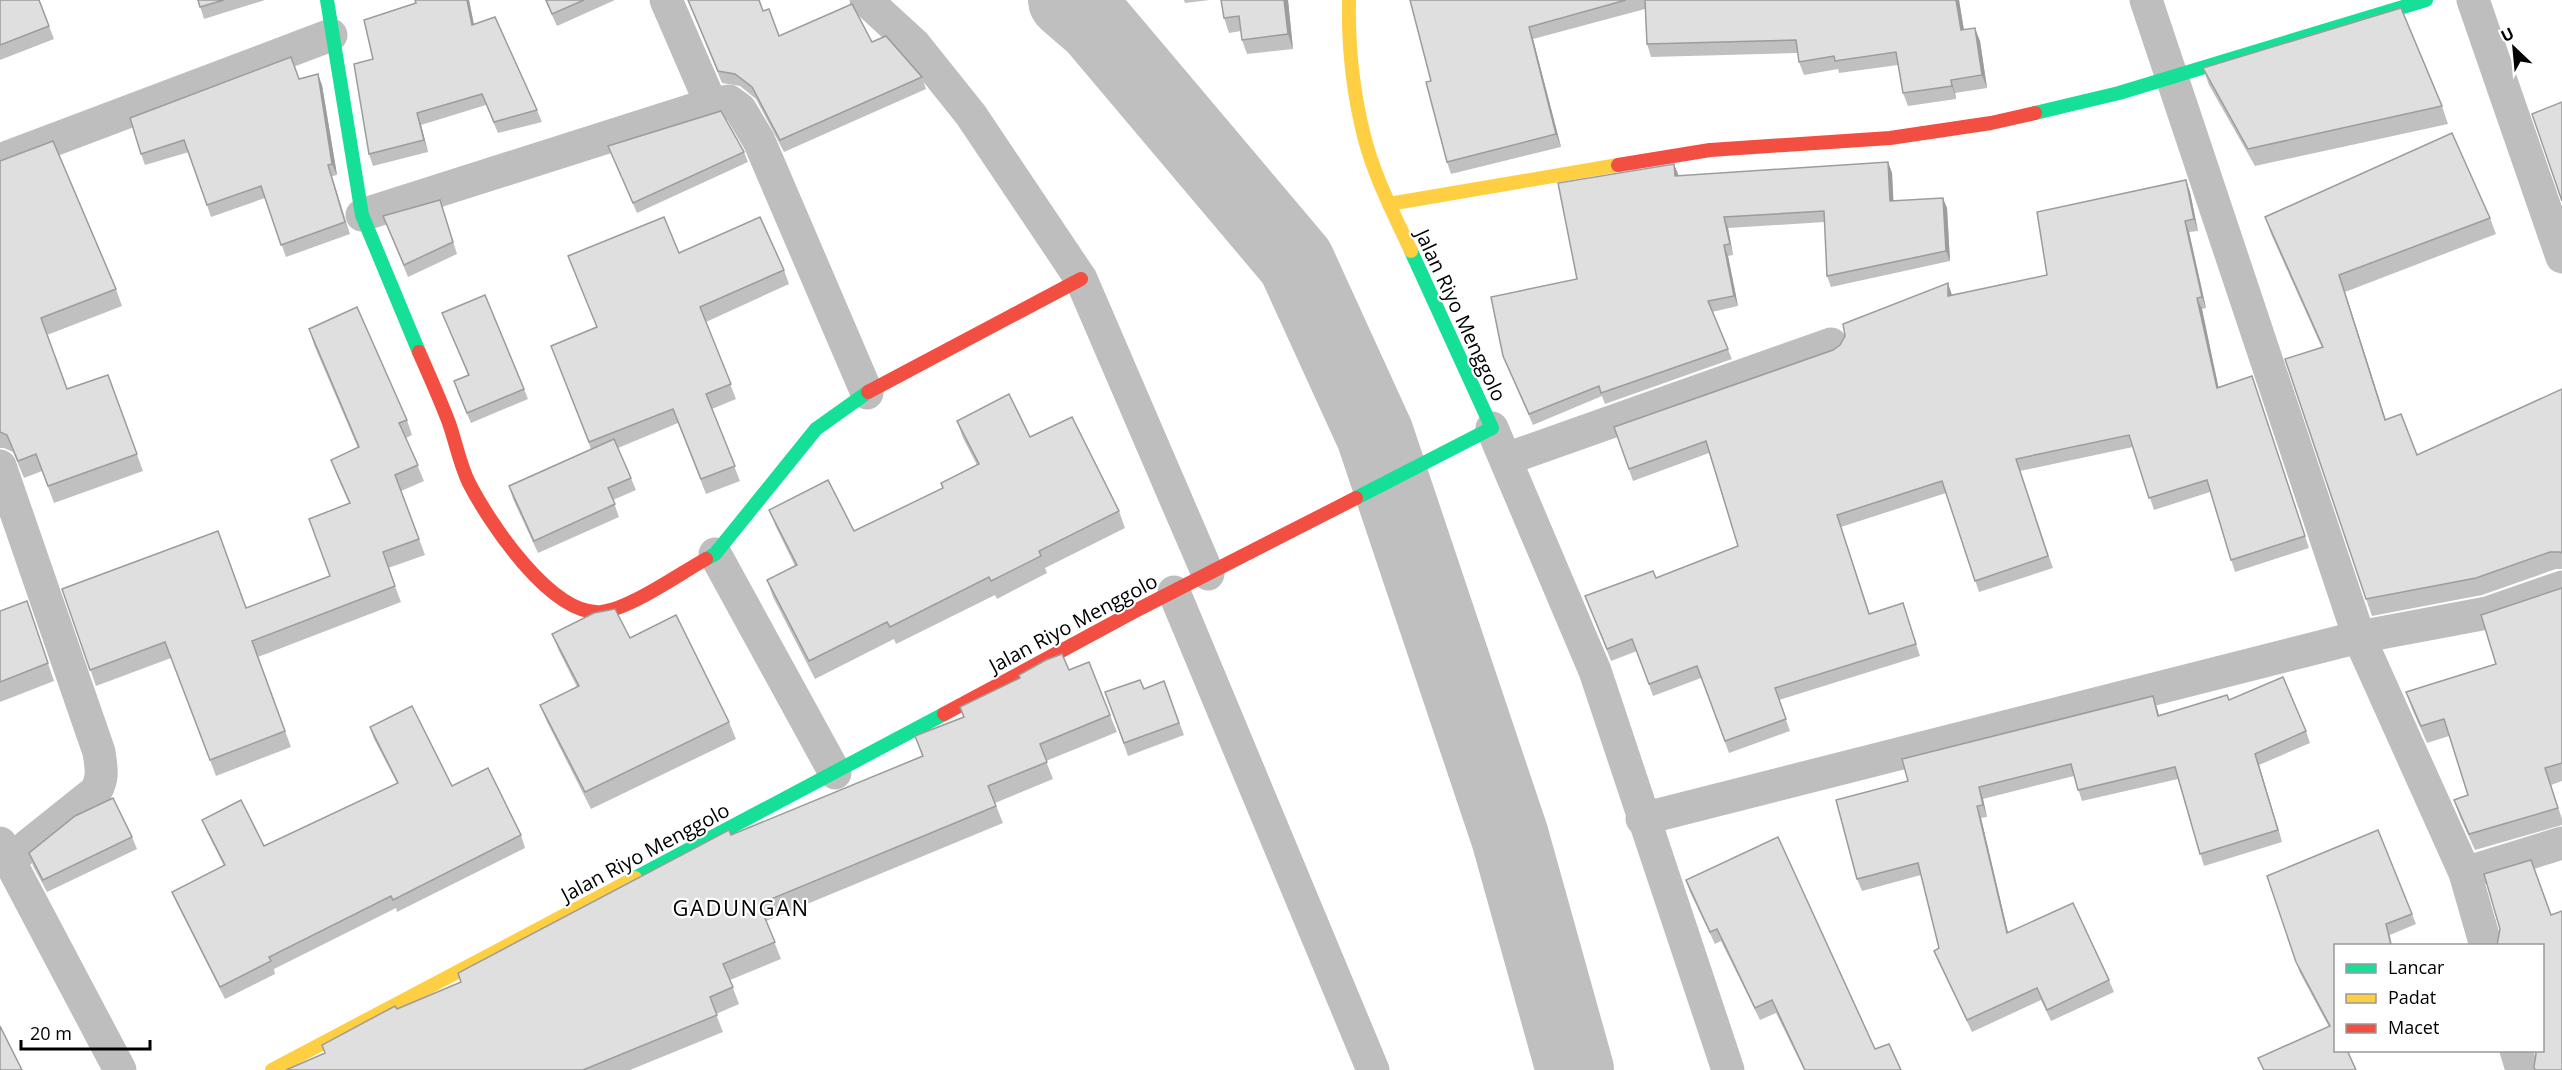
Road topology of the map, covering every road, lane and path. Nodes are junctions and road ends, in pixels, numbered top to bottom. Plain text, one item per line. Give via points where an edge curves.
1 (327, 0) edge
2 (666, 0) edge
3 (866, 0) edge
4 (1349, 0) edge
5 (2146, 0) edge
6 (2426, 0) edge
7 (2473, 0) edge
8 (331, 35) junction
9 (2172, 76) junction
10 (711, 104) junction
11 (0, 160) edge
12 (1389, 204) junction
13 (362, 215) junction
14 (2562, 257) edge
15 (1081, 279) junction
16 (1831, 344) dead end
17 (867, 393) junction
18 (1483, 433) junction
19 (1506, 459) junction
20 (0, 466) edge
21 (715, 554) junction
22 (1209, 574) junction
23 (2562, 587) edge
24 (1174, 592) junction
25 (2359, 637) junction
26 (835, 773) junction
27 (1642, 819) junction
28 (2562, 843) edge
29 (5, 851) edge
30 (2465, 873) junction
31 (2486, 944) edge
32 (2517, 1052) edge
33 (120, 1070) edge
34 (272, 1070) edge
35 (1373, 1070) edge
36 (1728, 1070) edge
37 (2522, 1070) edge

1 - 8 street
2 - 10 street
3 - 15 street via 915,45 971,115
4 - 12 street, Jalan Riyo Menggolo via 1348,45 1355,96 1364,137
5 - 9 street
6 - 9 street
7 - 14 street
8 - 11 street
8 - 13 street
9 - 12 street via 2119,93 1991,123 1890,138 1710,150
9 - 25 street
10 - 13 street
10 - 17 street via 729,100 735,103 759,141
12 - 18 street, Jalan Riyo Menggolo
13 - 21 street via 448,421 469,483 517,558 540,582 574,606 599,612 621,607
15 - 17 street
15 - 22 street
16 - 19 street
17 - 21 street via 816,429
18 - 19 street
18 - 22 street, Jalan Riyo Menggolo
19 - 27 street via 1595,671
20 - 29 street via 99,752 102,773 96,791
21 - 26 street
22 - 24 street, Jalan Riyo Menggolo
23 - 25 street via 2487,613
24 - 26 street, Jalan Riyo Menggolo
24 - 35 street
25 - 27 street
25 - 30 street
26 - 34 street, Jalan Riyo Menggolo
27 - 36 street
28 - 30 street
29 - 33 street
30 - 31 street
32 - 37 street

